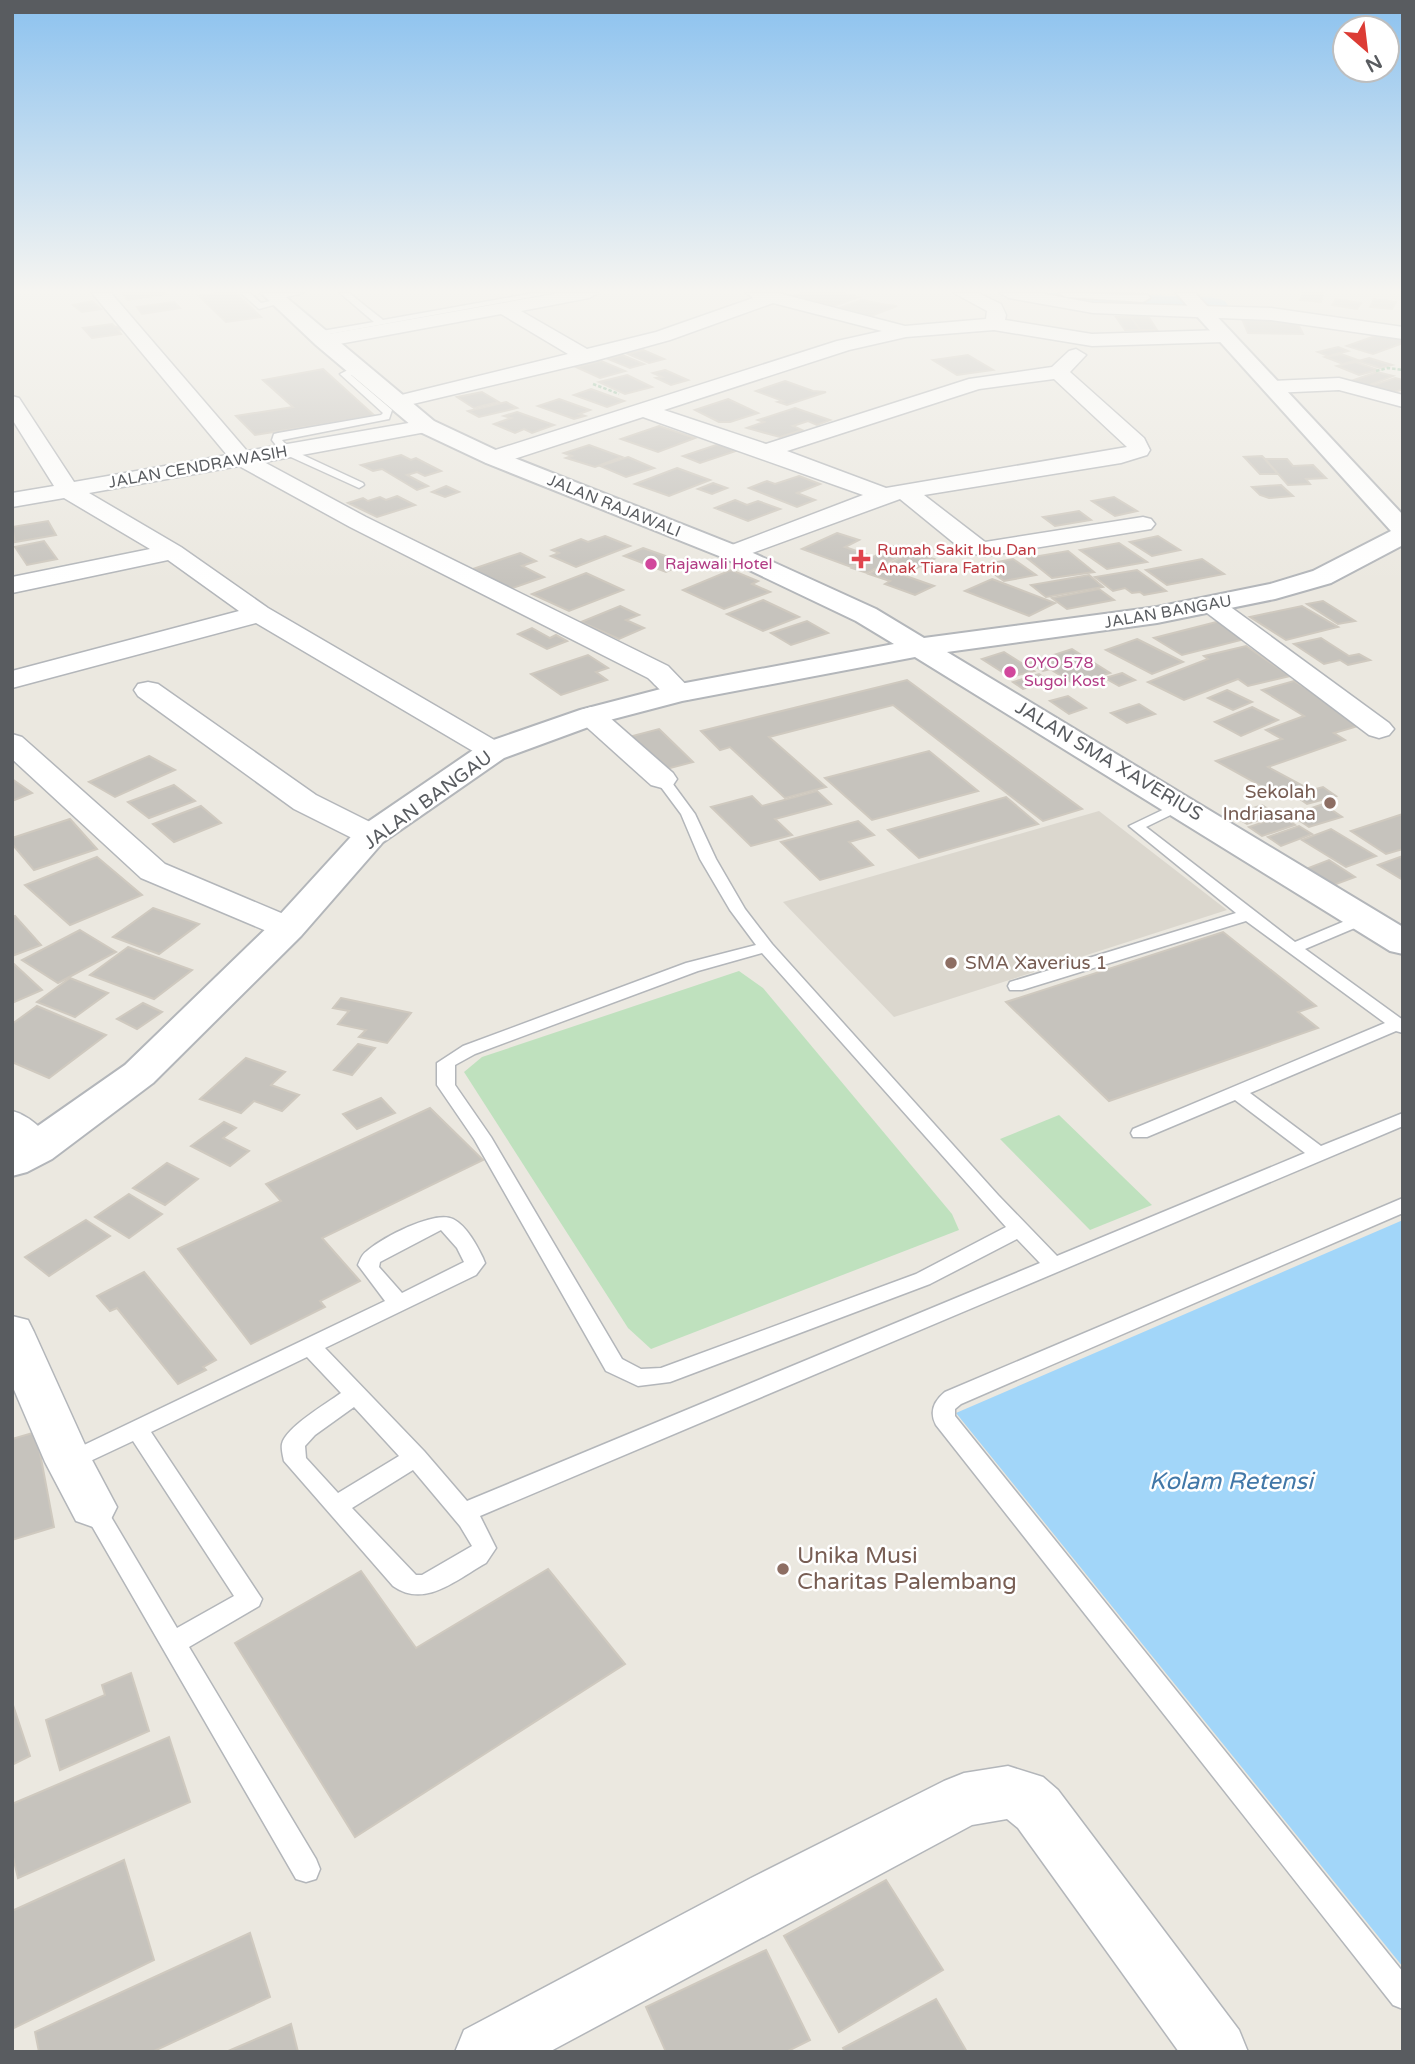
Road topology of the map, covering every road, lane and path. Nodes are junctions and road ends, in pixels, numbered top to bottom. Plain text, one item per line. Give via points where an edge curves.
1 (183, 389) edge
2 (362, 389) edge
3 (381, 389) edge
4 (450, 389) edge
5 (711, 389) edge
6 (956, 389) edge
7 (1077, 389) edge
8 (1274, 389) edge
9 (1359, 389) edge
10 (12, 401) edge
11 (1403, 401) edge
12 (396, 402) junction
13 (646, 411) junction
14 (426, 426) junction
15 (286, 451) junction
16 (766, 451) junction
17 (241, 458) junction
18 (494, 458) junction
19 (359, 485) dead end
20 (68, 491) junction
21 (894, 493) junction
22 (12, 500) edge
23 (1399, 522) edge
24 (1143, 524) dead end
25 (172, 552) junction
26 (733, 553) junction
27 (12, 585) edge
28 (833, 601) joint
29 (1212, 605) junction
30 (259, 614) junction
31 (925, 652) junction
32 (12, 681) edge
33 (148, 690) dead end
34 (680, 693) junction
35 (591, 716) junction
36 (1379, 729) dead end
37 (12, 743) edge
38 (493, 751) junction
39 (662, 779) joint
40 (1182, 806) junction
41 (372, 835) junction
42 (1248, 915) junction
43 (1363, 919) junction
44 (288, 928) junction
45 (1403, 943) edge
46 (766, 947) junction
47 (1294, 948) junction
48 (1016, 986) dead end
49 (1400, 1026) edge
50 (1237, 1092) junction
51 (1403, 1119) edge
52 (1140, 1133) dead end
53 (20, 1145) edge
54 (1318, 1154) junction
55 (1403, 1205) edge
56 (1019, 1229) junction
57 (1054, 1265) junction
58 (400, 1304) junction
59 (12, 1332) edge
60 (310, 1346) junction
61 (354, 1395) junction
62 (137, 1429) junction
63 (416, 1457) junction
64 (69, 1462) junction
65 (335, 1506) junction
66 (93, 1507) joint
67 (463, 1514) junction
68 (173, 1643) junction
69 (306, 1869) dead end
70 (1403, 1996) edge
71 (486, 2052) edge
72 (1217, 2052) edge

1 - 17 street
2 - 15 lane via 388,412 385,417 278,436
3 - 12 street, JALAN RAJAWALI
4 - 12 street
5 - 13 street
6 - 16 street
7 - 21 street via 1139,450
8 - 23 street
9 - 11 street
10 - 20 street
12 - 14 street, JALAN RAJAWALI
13 - 16 street
13 - 18 street
14 - 15 street, JALAN CENDRAWASIH
14 - 18 street, JALAN RAJAWALI
15 - 17 street, JALAN CENDRAWASIH
15 - 19 lane
16 - 21 street
17 - 20 street, JALAN CENDRAWASIH
17 - 34 street via 358,523 658,672
18 - 26 street, JALAN RAJAWALI
20 - 22 street, JALAN CENDRAWASIH
20 - 25 street
21 - 24 street via 974,547 985,549
21 - 26 street
23 - 29 street, JALAN BANGAU via 1322,577
25 - 27 street
25 - 30 street
26 - 28 street, JALAN RAJAWALI
28 - 31 street, JALAN SMA XAVERIUS via 856,618
29 - 31 street, JALAN BANGAU
29 - 36 street
30 - 32 street
30 - 38 street
31 - 34 street, JALAN BANGAU
31 - 40 street, JALAN SMA XAVERIUS
33 - 41 street via 305,802
34 - 35 street, JALAN BANGAU
35 - 38 street, JALAN BANGAU
35 - 39 street
37 - 44 street via 153,871
38 - 41 street, JALAN BANGAU
39 - 46 lane via 688,814 738,910
40 - 42 lane via 1136,826
40 - 43 street, JALAN SMA XAVERIUS
41 - 44 street, JALAN BANGAU
42 - 47 lane
42 - 48 lane
43 - 45 street, JALAN SMA XAVERIUS
43 - 47 lane
44 - 53 street, JALAN BANGAU via 139,1074
46 - 56 lane
46 - 56 lane via 692,967 454,1056 446,1063 446,1085 482,1137 614,1365 638,1378 662,1376 923,1279
47 - 49 lane
49 - 50 lane
50 - 52 lane
50 - 54 lane
51 - 54 lane
54 - 57 lane
55 - 70 lane via 953,1398 943,1413
56 - 57 lane
57 - 67 lane
58 - 58 lane via 475,1263 448,1225 431,1225 372,1256 371,1271
58 - 60 lane
59 - 64 street
60 - 61 lane
60 - 62 lane
61 - 63 lane
61 - 65 lane via 293,1444 295,1461
62 - 64 lane
62 - 68 lane via 250,1599
63 - 65 lane
63 - 67 lane
64 - 66 street
65 - 67 lane via 412,1586 425,1585 478,1556 484,1548
66 - 68 lane
68 - 69 lane
71 - 72 street via 964,1800 1008,1792 1023,1796 1038,1809

